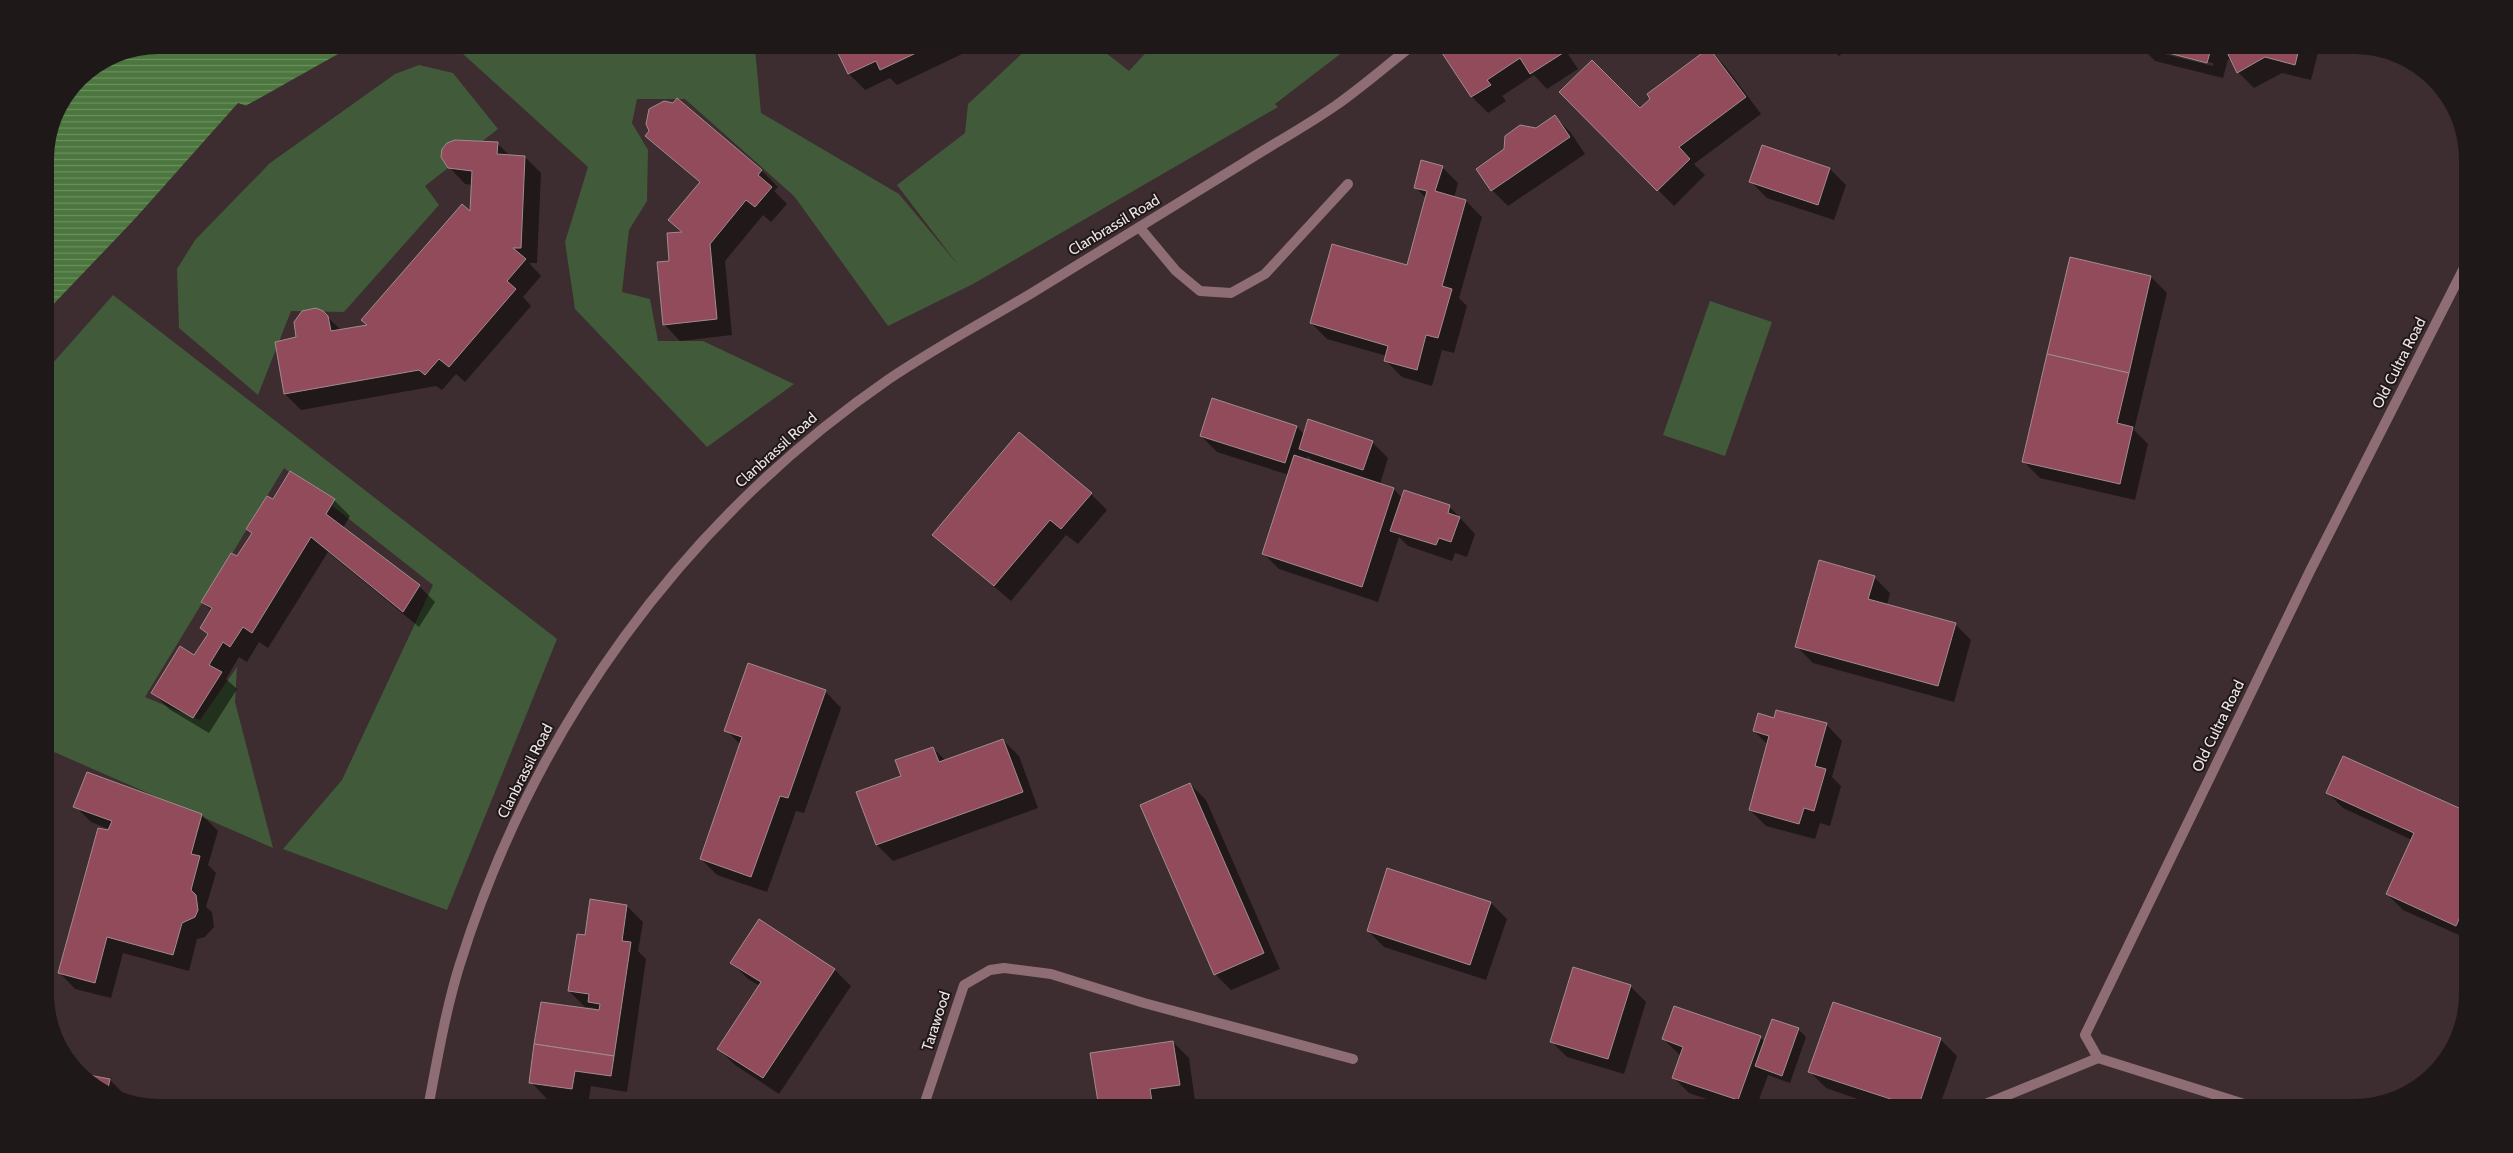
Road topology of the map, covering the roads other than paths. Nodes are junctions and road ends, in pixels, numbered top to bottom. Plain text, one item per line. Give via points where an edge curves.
1 (1401, 54) edge
2 (1348, 184) dead end
3 (1140, 228) junction
4 (2459, 278) edge
5 (2098, 1058) junction
6 (1354, 1059) dead end
7 (430, 1099) edge
8 (926, 1099) edge
9 (1998, 1099) edge
10 (2228, 1099) edge

1 - 3 street, Clanbrassil Road via 1335,106
2 - 3 street via 1265,274 1231,293 1200,291 1176,271
3 - 7 street, Clanbrassil Road via 892,377 829,423 713,528 662,587 614,649 571,714 533,782 500,853 458,971
4 - 5 street, Old Cultra Road via 2310,571 2085,1035
5 - 9 street
5 - 10 street
6 - 8 street, Tarawood via 1144,1003 1051,974 1004,968 990,970 964,985

